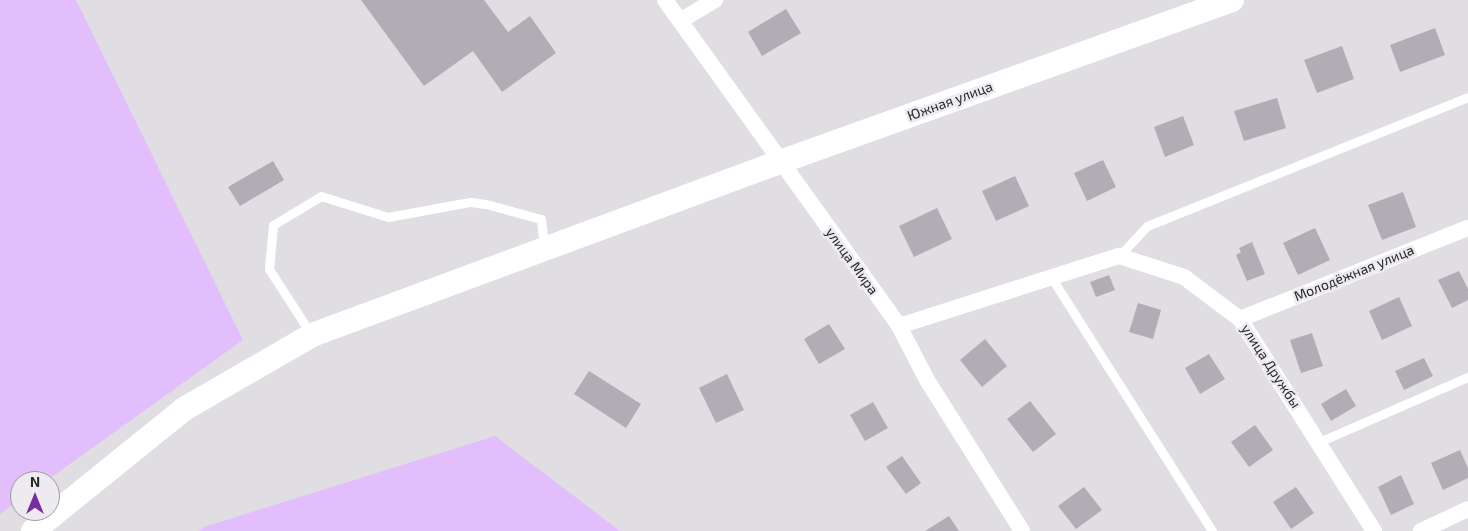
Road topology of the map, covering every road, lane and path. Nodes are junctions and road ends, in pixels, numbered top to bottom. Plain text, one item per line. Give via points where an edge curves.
1 (665, 0) edge
2 (715, 0) edge
3 (1232, 0) edge
4 (680, 21) junction
5 (1468, 97) edge
6 (780, 162) junction
7 (1468, 228) edge
8 (545, 250) junction
9 (1119, 256) junction
10 (1051, 277) junction
11 (1240, 319) junction
12 (899, 326) junction
13 (312, 336) junction
14 (1468, 377) edge
15 (1319, 442) junction
16 (1468, 509) edge
17 (33, 531) edge
18 (1022, 531) edge
19 (1212, 531) edge
20 (1374, 531) edge
21 (1421, 531) edge

1 - 4 street, улица Мира
2 - 4 street
3 - 6 main road, Южная улица
4 - 6 street, улица Мира
5 - 9 lane via 1147,226
6 - 8 main road, Южная улица
6 - 12 street, улица Мира
7 - 11 street, Молодёжная улица
8 - 13 main road, Южная улица
8 - 13 lane via 541,219 486,204 470,202 388,217 321,196 273,225 269,269
9 - 10 street
9 - 11 street, улица Дружбы via 1184,277
10 - 12 street
10 - 19 lane
11 - 15 street, улица Дружбы
12 - 18 street, улица Мира via 927,380
13 - 17 main road, Южная улица via 184,409
14 - 15 lane
15 - 20 street, улица Дружбы
16 - 21 street

